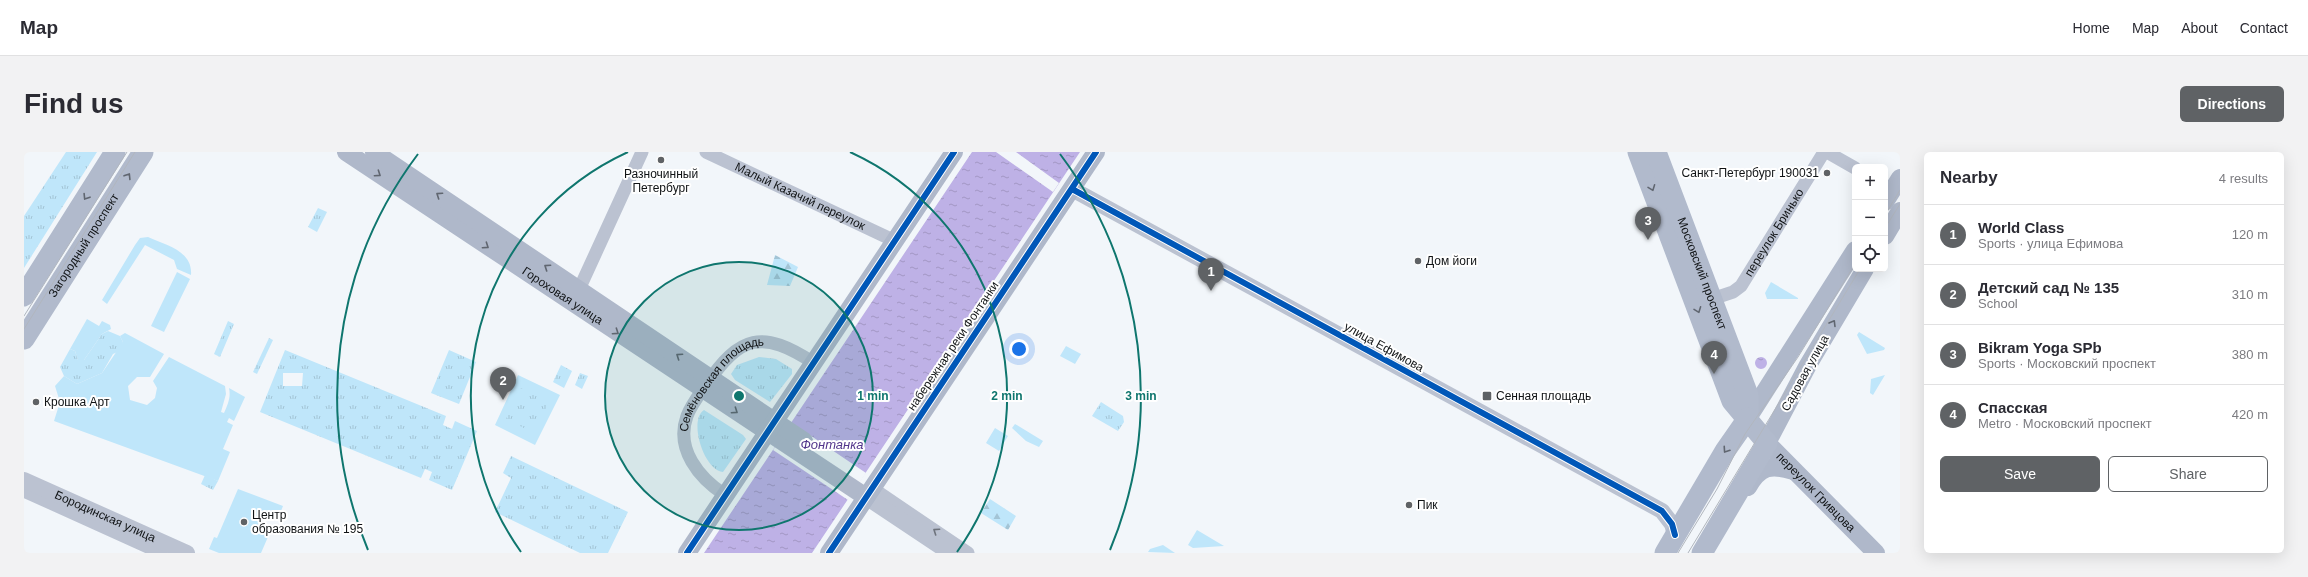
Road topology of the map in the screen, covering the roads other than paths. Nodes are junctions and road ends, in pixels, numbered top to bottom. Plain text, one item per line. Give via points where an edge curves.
1 (114, 152) edge
2 (143, 152) edge
3 (346, 152) edge
4 (374, 152) edge
5 (642, 152) edge
6 (706, 152) edge
7 (954, 152) edge
8 (1096, 152) edge
9 (1638, 152) edge
10 (1656, 152) edge
11 (1825, 152) edge
12 (1852, 166) edge
13 (1072, 189) junction
14 (1900, 211) edge
15 (1888, 231) edge
16 (894, 241) junction
17 (1852, 255) edge
18 (1863, 272) edge
19 (24, 296) edge
20 (576, 296) junction
21 (1712, 299) junction
22 (24, 339) edge
23 (1786, 360) junction
24 (814, 363) junction
25 (1739, 372) junction
26 (707, 384) junction
27 (1757, 430) junction
28 (777, 431) junction
29 (1793, 472) junction
30 (24, 480) edge
31 (864, 489) junction
32 (24, 491) edge
33 (725, 495) junction
34 (1733, 503) junction
35 (1693, 505) junction
36 (1662, 511) junction
37 (1675, 535) junction
38 (161, 553) edge
39 (187, 553) edge
40 (687, 553) edge
41 (829, 553) edge
42 (950, 553) edge
43 (968, 553) edge
44 (1665, 553) edge
45 (1702, 553) edge
46 (1876, 553) edge

1 -> 19 main road, Загородный проспект
22 -> 2 main road, Загородный проспект
3 -> 20 main road, Гороховая улица
20 -> 4 main road, Гороховая улица
5 - 20 street
6 - 16 street, Малый Казачий переулок
7 - 16 main road
8 - 13 main road, набережная реки Фонтанки
9 -> 27 main road, Московский проспект via 1732,401
10 - 21 main road, Московский проспект
11 - 12 street, переулок Бринько
11 - 21 street, переулок Бринько via 1741,286 1733,292
13 - 31 main road, набережная реки Фонтанки
13 - 36 street, улица Ефимова
14 - 15 main road
16 - 24 main road
17 - 23 main road, Садовая улица
27 -> 18 main road, Садовая улица via 1808,365
20 - 26 main road, Гороховая улица
21 - 25 main road, Московский проспект
23 - 25 main road via 1763,379 1752,380
23 - 27 main road
24 - 26 street, Семёновская площадь via 784,345 753,342 729,355
24 - 28 main road
25 - 27 main road, Московский проспект
26 - 28 main road, Гороховая улица
26 - 33 street, Семёновская площадь via 687,416 684,442 700,474
27 - 29 main road, переулок Гривцова
27 - 34 main road, Садовая улица via 1747,479
27 -> 35 main road, Садовая улица via 1725,451
28 - 31 main road, Гороховая улица
28 - 33 main road
29 - 34 main road via 1776,467 1765,469 1755,475 1743,495
29 - 46 main road, переулок Гривцова
30 - 39 street, Бородинская улица
31 - 41 main road, набережная реки Фонтанки
31 - 42 street
43 -> 31 street
32 - 38 street, Бородинская улица
33 - 40 main road
34 - 45 main road
35 - 36 street via 1681,510
35 - 37 main road, Садовая улица
36 - 37 street, улица Ефимова via 1672,524
37 - 44 main road, Садовая улица

